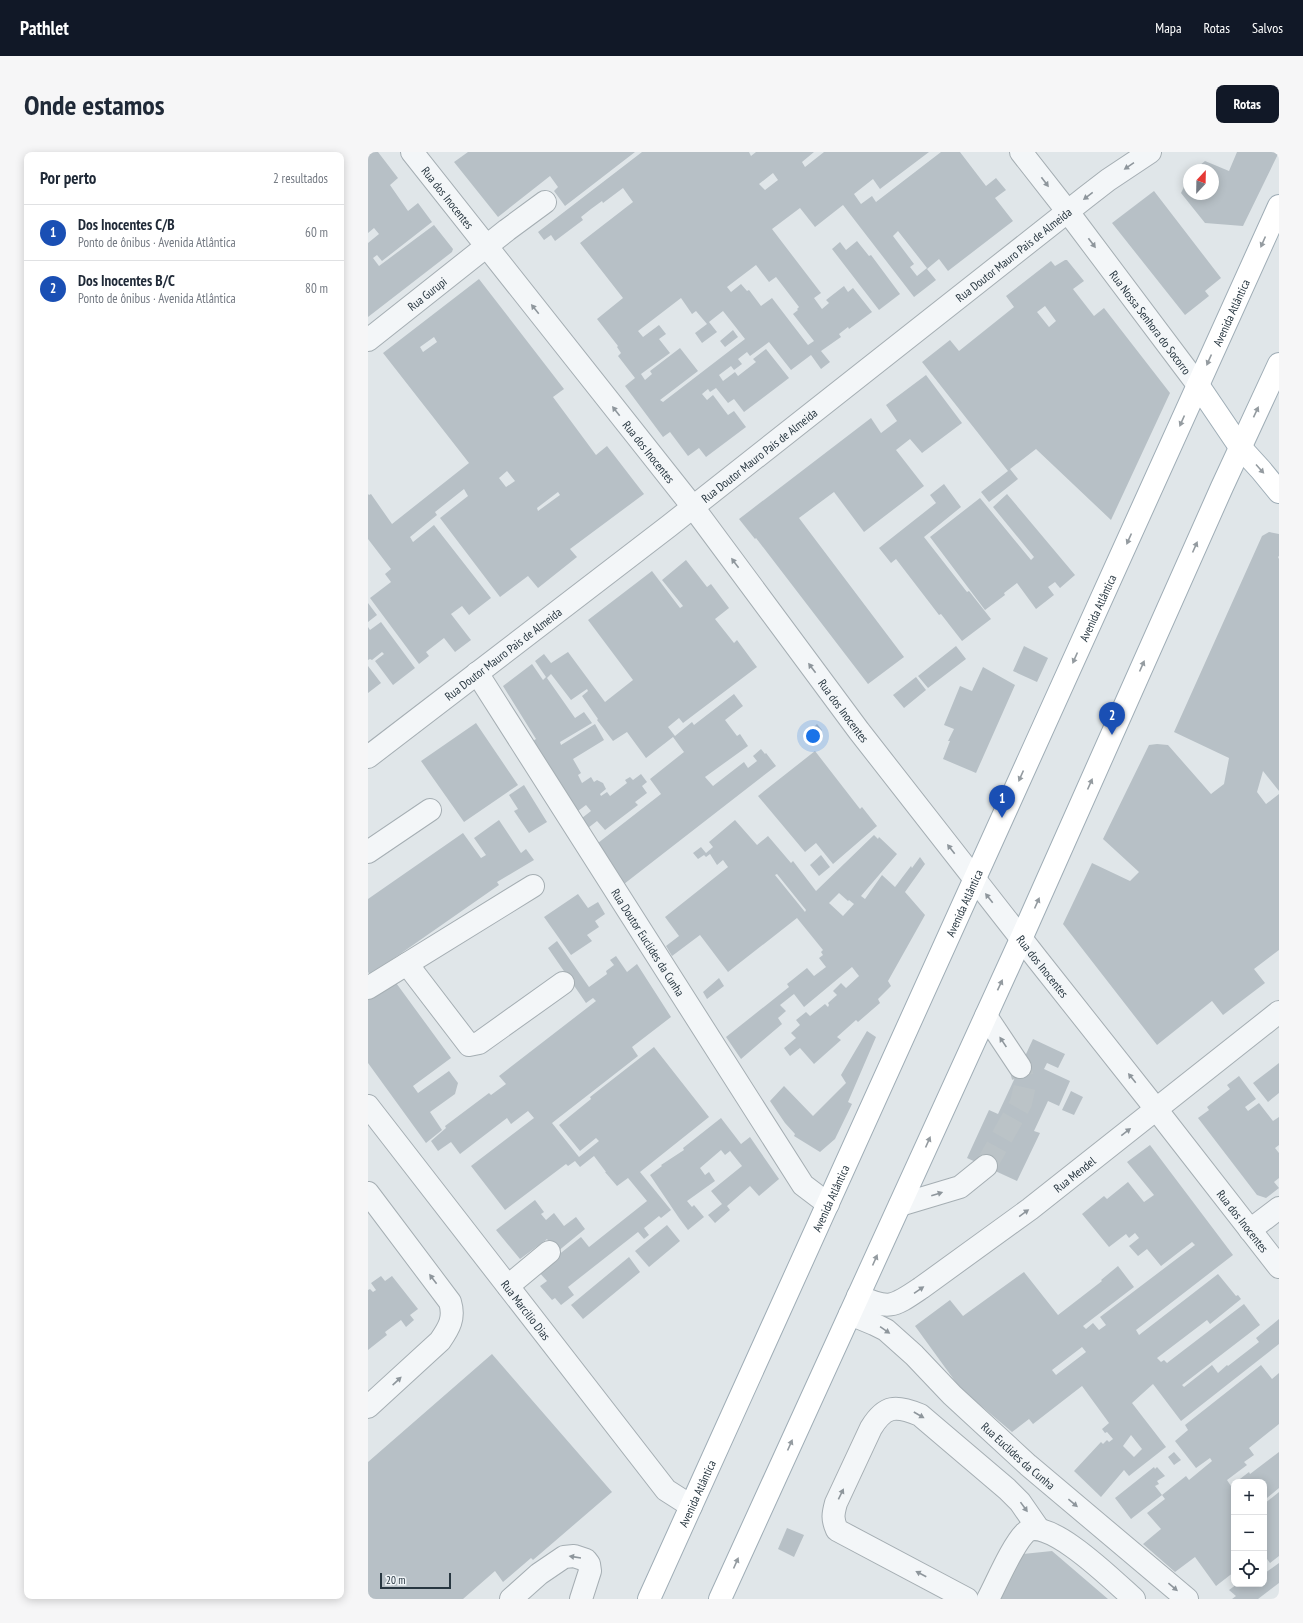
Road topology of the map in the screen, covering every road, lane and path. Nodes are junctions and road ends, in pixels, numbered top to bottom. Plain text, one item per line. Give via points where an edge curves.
1 (412, 152) edge
2 (1021, 152) edge
3 (1150, 152) edge
4 (545, 202) dead end
5 (1279, 206) edge
6 (1068, 212) junction
7 (486, 248) junction
8 (368, 340) edge
9 (1279, 364) edge
10 (1198, 385) junction
11 (1240, 447) junction
12 (1279, 492) edge
13 (693, 507) junction
14 (477, 673) junction
15 (368, 757) edge
16 (430, 810) dead end
17 (368, 852) edge
18 (975, 879) junction
19 (533, 886) dead end
20 (1021, 939) junction
21 (407, 964) junction
22 (563, 983) dead end
23 (368, 988) edge
24 (1279, 1012) edge
25 (986, 1016) junction
26 (1020, 1067) tunnel mouth
27 (368, 1106) edge
28 (1156, 1108) junction
29 (986, 1166) tunnel mouth
30 (368, 1193) edge
31 (828, 1204) junction
32 (900, 1205) junction
33 (1279, 1208) edge
34 (1250, 1230) junction
35 (549, 1252) dead end
36 (1279, 1267) edge
37 (508, 1286) junction
38 (854, 1305) junction
39 (368, 1407) edge
40 (691, 1506) junction
41 (1038, 1528) junction
42 (511, 1599) edge
43 (581, 1599) edge
44 (649, 1599) edge
45 (720, 1599) edge
46 (967, 1599) edge
47 (988, 1599) edge
48 (1134, 1599) edge
49 (1187, 1599) edge

1 - 7 street, Rua dos Inocentes
2 -> 6 street, Rua Nossa Senhora do Socorro
3 -> 6 street, Rua Doutor Mauro Pais de Almeida via 1108,180
4 - 7 street, Rua Gurupi
5 -> 10 main road, Avenida Atlântica
6 -> 10 street, Rua Nossa Senhora do Socorro
6 - 13 street, Rua Doutor Mauro Pais de Almeida
7 - 8 street, Rua Gurupi
13 -> 7 street, Rua dos Inocentes
11 -> 9 main road
10 - 11 main road, Rua Nossa Senhora do Socorro
10 -> 18 main road, Avenida Atlântica
11 -> 12 main road, Rua Nossa Senhora do Socorro
20 -> 11 main road
13 - 14 street, Rua Doutor Mauro Pais de Almeida
18 -> 13 street, Rua dos Inocentes via 859,731
14 - 15 street, Rua Doutor Mauro Pais de Almeida
14 - 31 street, Rua Doutor Euclides da Cunha via 803,1185
16 - 17 street
20 -> 18 street, Rua dos Inocentes
18 - 31 main road, Avenida Atlântica
19 - 21 street
25 -> 20 main road
28 -> 20 street, Rua dos Inocentes
21 - 22 street via 469,1045 479,1043
21 - 23 street
24 - 28 street, Rua Mendel
26 -> 25 street
32 -> 25 main road
27 - 37 street, Rua Marcilio Dias
28 - 34 street, Rua dos Inocentes
38 -> 28 street, Rua Mendel via 883,1306 904,1300 1030,1209
32 -> 29 street via 960,1187
39 -> 30 street via 440,1341 449,1328 453,1310 450,1302
31 - 40 main road, Avenida Atlântica
38 -> 32 main road
33 - 34 street
34 - 36 street, Rua dos Inocentes
35 - 37 street
37 - 40 street, Rua Marcilio Dias via 666,1490
45 -> 38 main road
38 -> 49 street, Rua Euclides da Cunha via 914,1355 952,1395 1028,1465
40 - 44 main road, Avenida Atlântica
46 -> 41 street via 837,1530 832,1516 836,1503 870,1428 878,1417 896,1408 905,1408 920,1415 1007,1489 1020,1502
41 - 47 street via 1026,1531
41 - 48 street via 1065,1540
43 -> 42 street via 590,1571 589,1564 586,1560 574,1556 564,1557 539,1574

